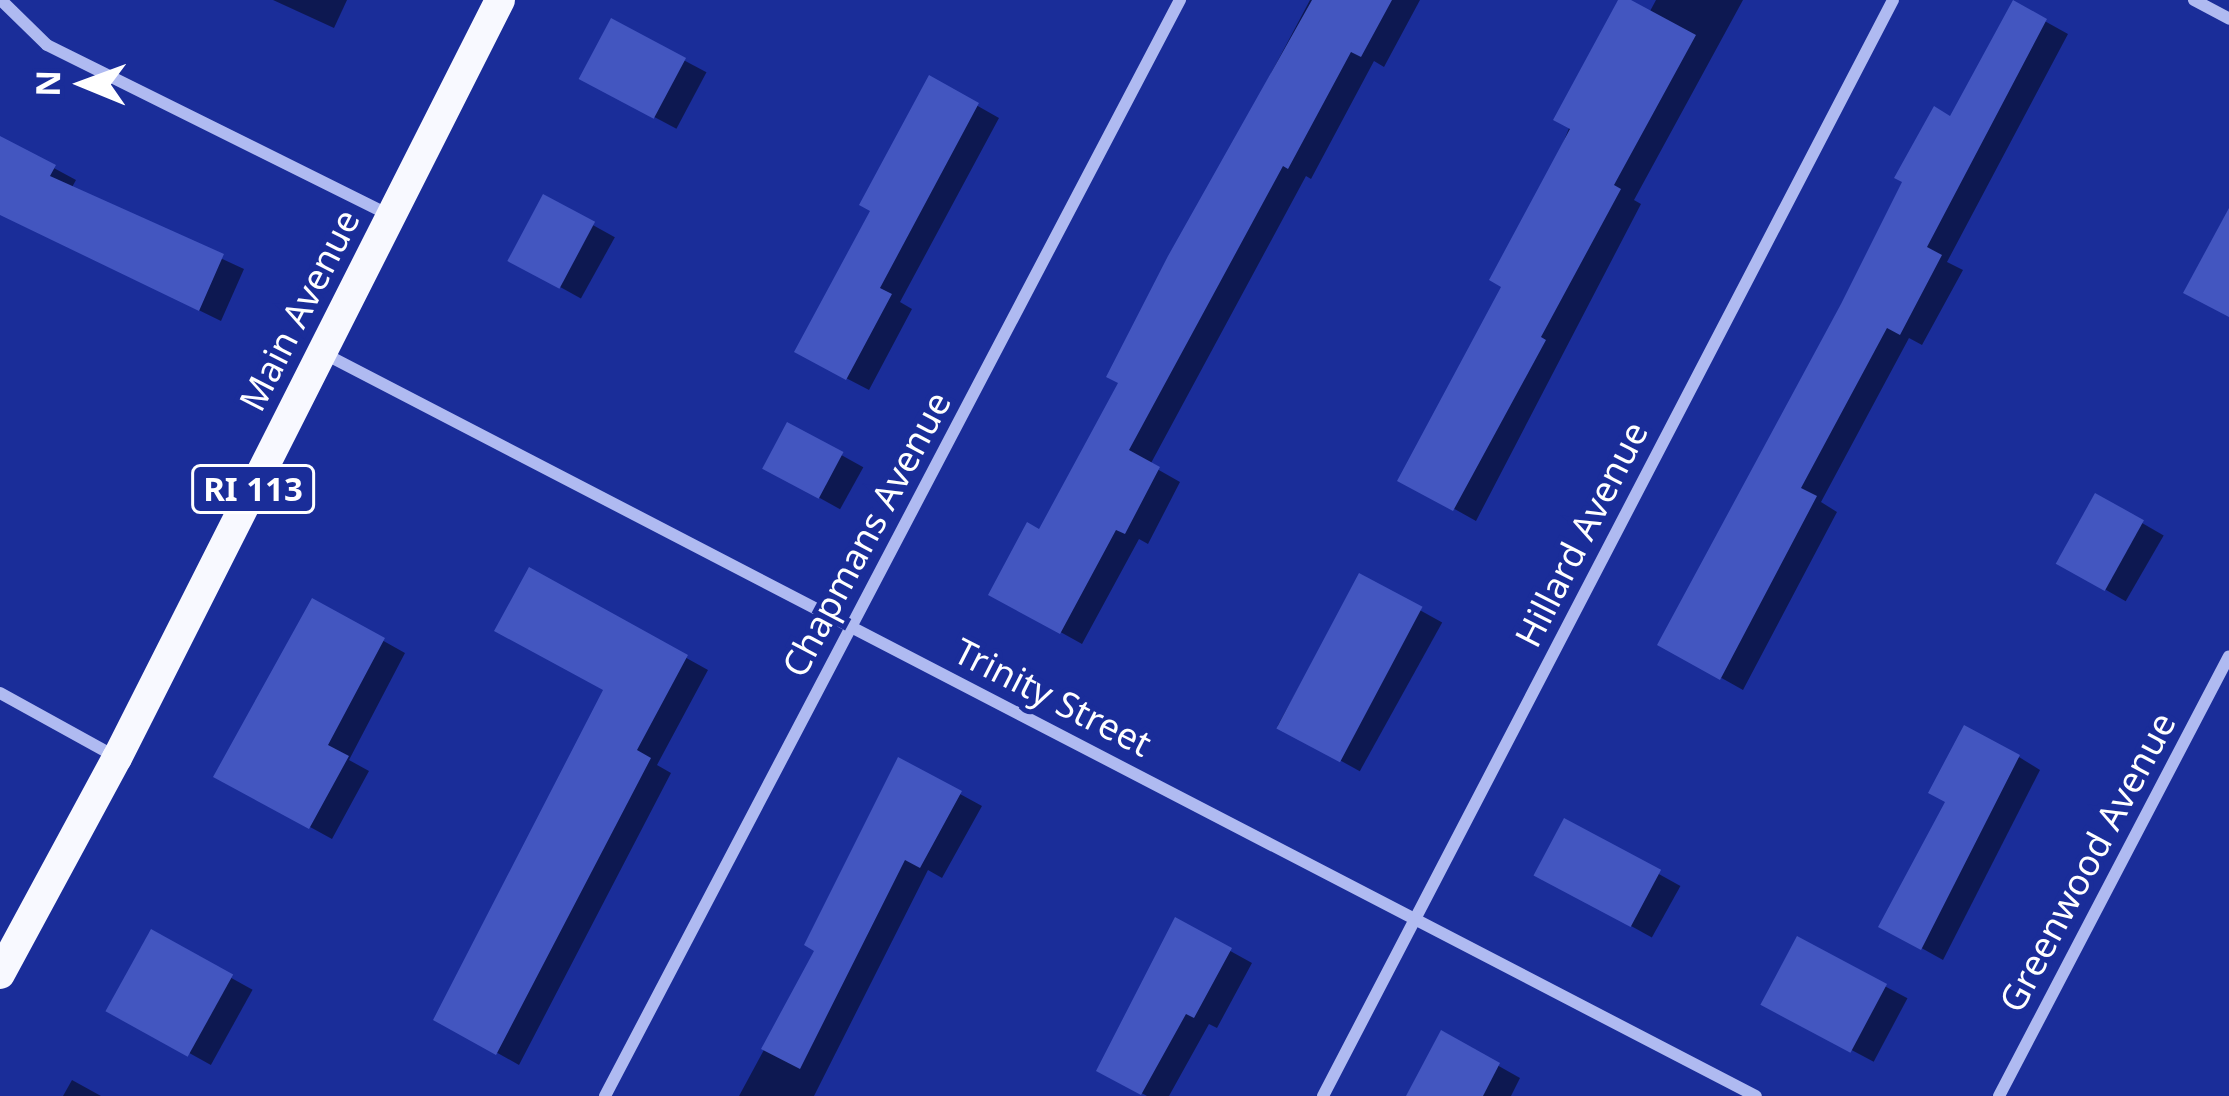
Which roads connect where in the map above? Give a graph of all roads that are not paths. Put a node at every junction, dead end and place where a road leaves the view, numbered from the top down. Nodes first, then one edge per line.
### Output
1 (1, 0) edge
2 (500, 0) edge
3 (1180, 0) edge
4 (1893, 0) edge
5 (2194, 0) edge
6 (2229, 19) edge
7 (391, 215) junction
8 (322, 352) junction
9 (851, 626) junction
10 (2229, 656) edge
11 (0, 693) edge
12 (117, 758) junction
13 (1415, 919) junction
14 (0, 974) edge
15 (605, 1096) edge
16 (1323, 1096) edge
17 (1756, 1096) edge
18 (1999, 1096) edge

1 - 7 street
2 - 7 main road, Main Avenue / RI 113
3 - 9 street, Chapmans Avenue
4 - 13 street, Hillard Avenue
5 - 6 street
7 - 8 main road, Main Avenue / RI 113
8 - 9 street, Trinity Street
8 - 12 main road, Main Avenue / RI 113
9 - 13 street, Trinity Street
9 - 15 street, Chapmans Avenue
10 - 18 street, Greenwood Avenue
11 - 12 street
12 - 14 main road, Main Avenue / RI 113
13 - 16 street, Hillard Avenue
13 - 17 street, Trinity Street

